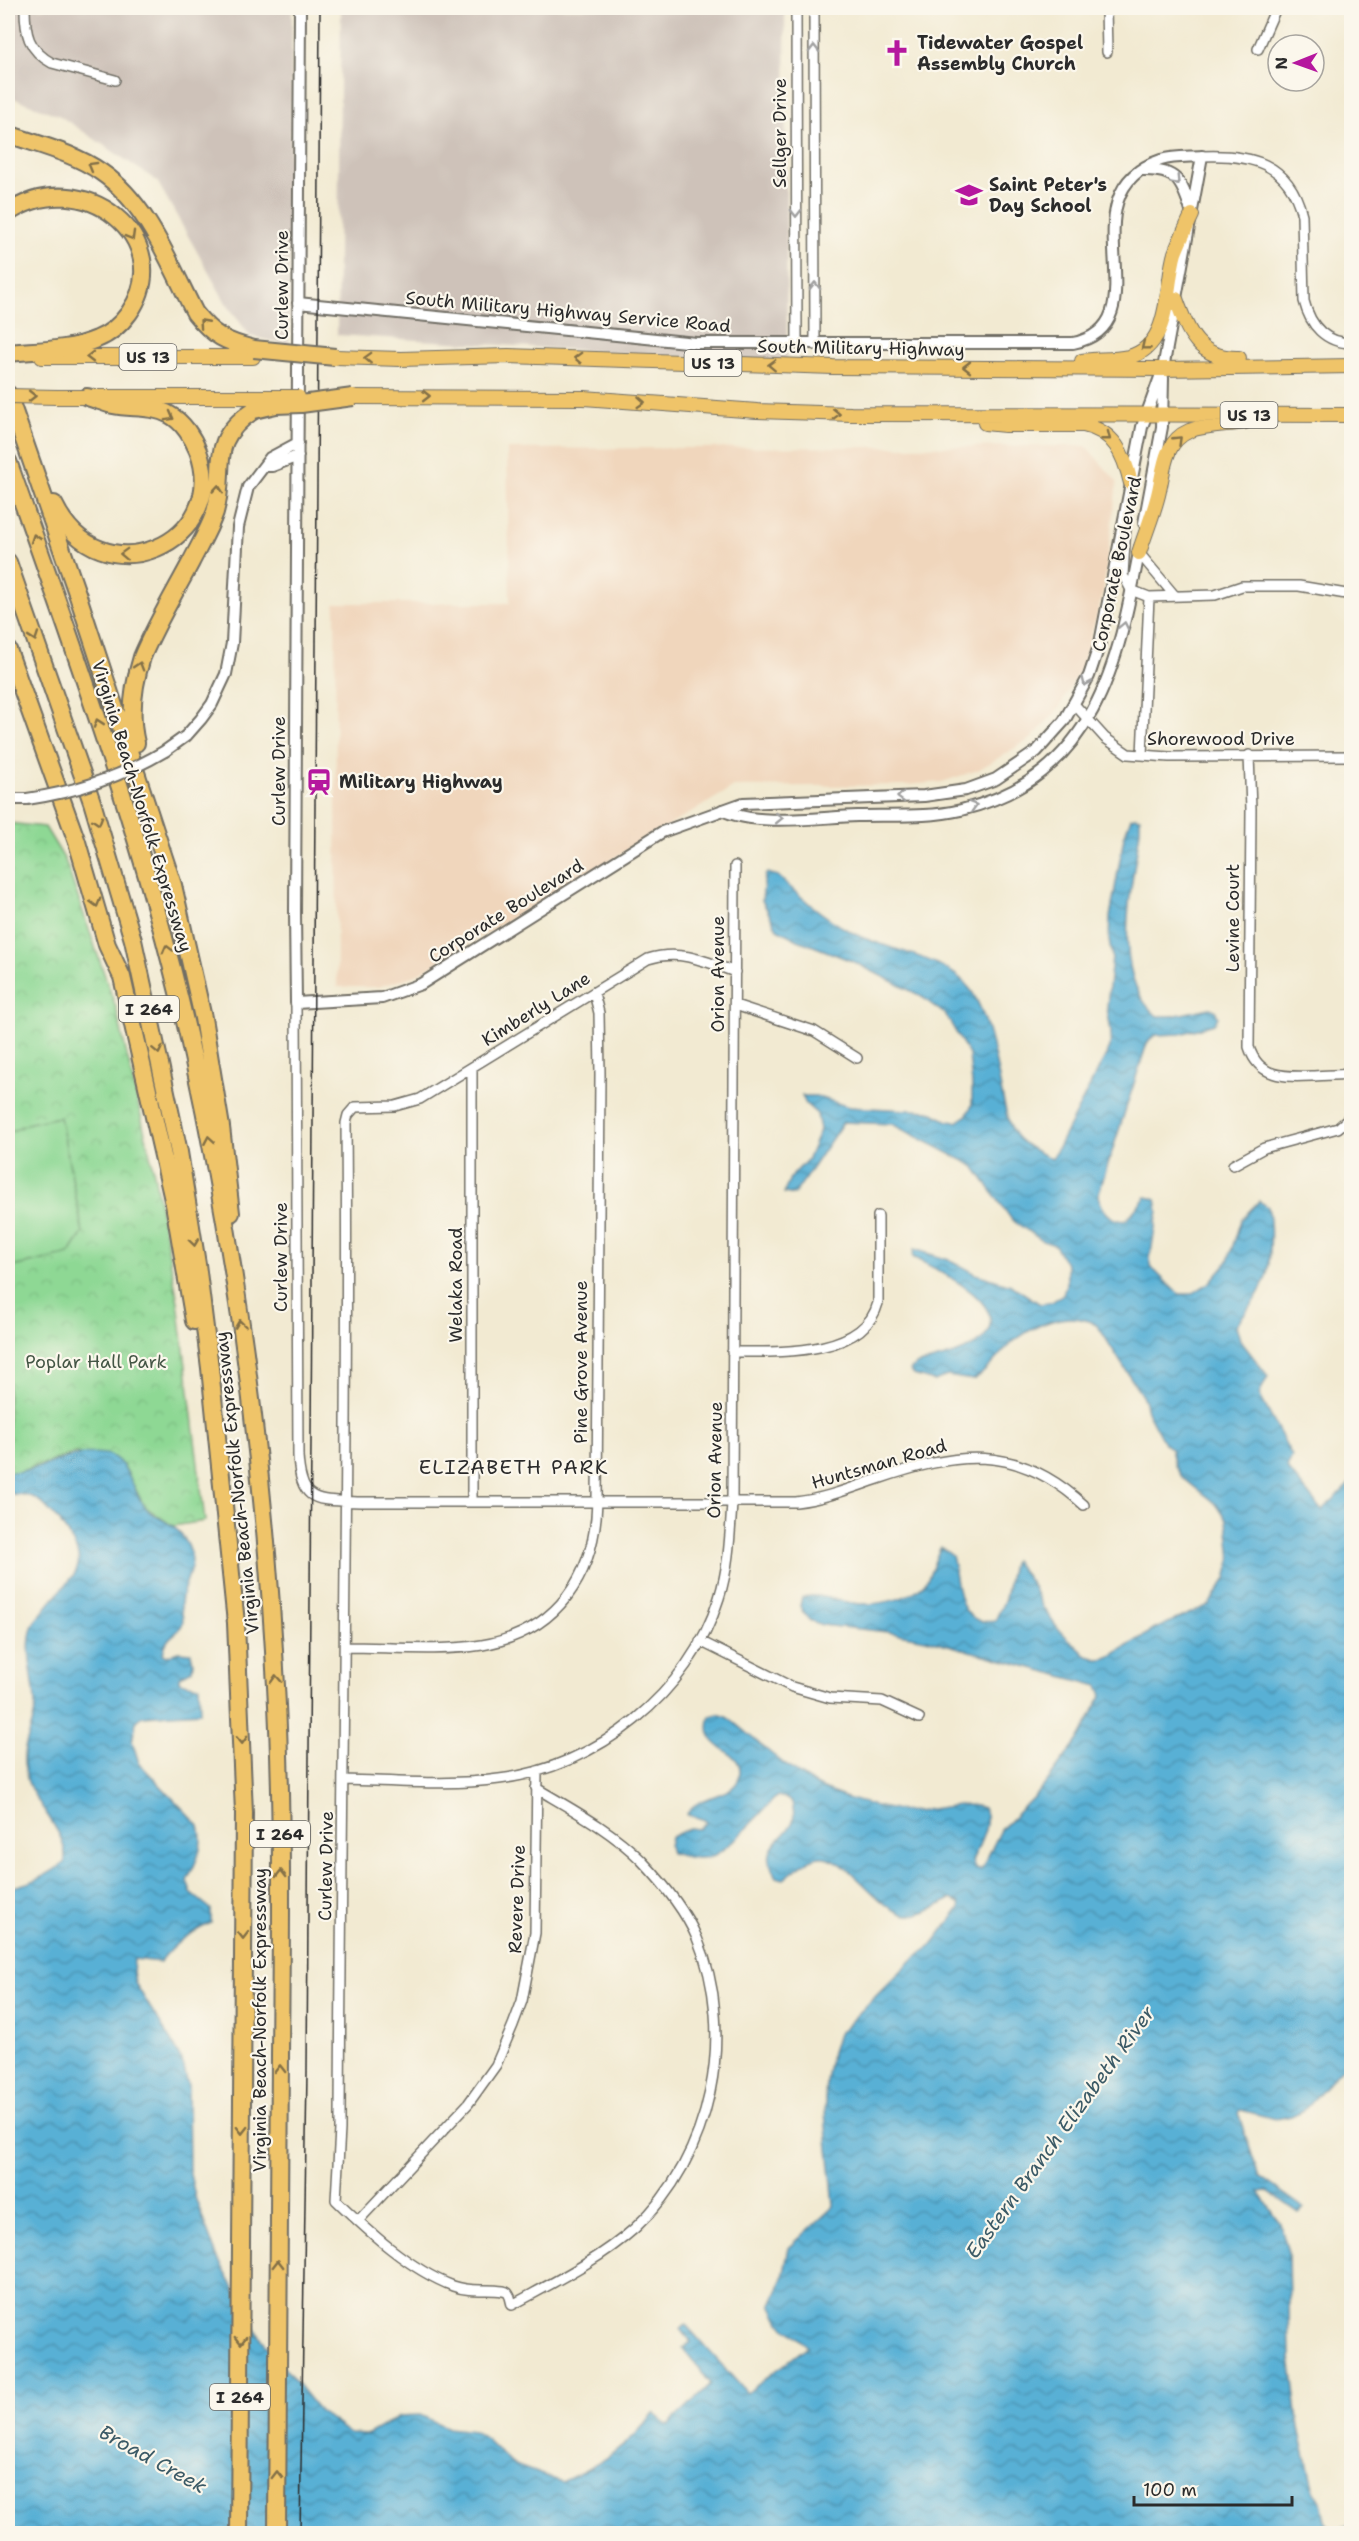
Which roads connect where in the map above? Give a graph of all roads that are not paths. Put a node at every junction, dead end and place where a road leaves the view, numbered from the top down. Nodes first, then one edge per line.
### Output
1 (25, 8) edge
2 (300, 8) edge
3 (796, 8) edge
4 (814, 8) edge
5 (1106, 8) edge
6 (1276, 8) edge
7 (1258, 49) dead end
8 (1107, 52) dead end
9 (796, 73) junction
10 (814, 74) junction
11 (115, 80) dead end
12 (796, 133) junction
13 (814, 133) junction
14 (8, 134) edge
15 (1202, 156) junction
16 (1142, 170) junction
17 (8, 213) edge
18 (1192, 215) junction
19 (796, 259) junction
20 (814, 259) junction
21 (1176, 299) junction
22 (298, 303) junction
23 (1352, 343) edge
24 (797, 344) junction
25 (815, 345) junction
26 (41, 353) junction
27 (254, 353) junction
28 (8, 355) edge
29 (335, 357) joint
30 (1350, 366) edge
31 (1026, 368) junction
32 (1163, 369) junction
33 (8, 395) edge
34 (360, 396) joint
35 (87, 397) junction
36 (254, 403) junction
37 (927, 415) junction
38 (1146, 415) junction
39 (1162, 415) junction
40 (1352, 415) edge
41 (1294, 416) junction
42 (298, 443) junction
43 (26, 444) junction
44 (298, 456) junction
45 (8, 461) edge
46 (264, 466) junction
47 (1131, 483) junction
48 (1126, 516) junction
49 (1139, 553) junction
50 (8, 562) edge
51 (1131, 590) junction
52 (1352, 595) edge
53 (1175, 596) junction
54 (1149, 597) junction
55 (8, 650) edge
56 (8, 684) edge
57 (1075, 705) junction
58 (1088, 719) junction
59 (1142, 755) junction
60 (1249, 755) junction
61 (1352, 756) edge
62 (54, 775) junction
63 (8, 800) edge
64 (722, 810) junction
65 (155, 826) junction
66 (735, 866) dead end
67 (735, 972) junction
68 (594, 993) junction
69 (296, 1003) junction
70 (735, 1005) junction
71 (857, 1058) dead end
72 (472, 1068) junction
73 (1352, 1074) edge
74 (355, 1107) joint
75 (1352, 1108) edge
76 (1233, 1165) dead end
77 (878, 1216) dead end
78 (236, 1301) junction
79 (732, 1352) junction
80 (221, 1473) junction
81 (346, 1501) junction
82 (472, 1502) junction
83 (597, 1502) junction
84 (732, 1503) junction
85 (1084, 1505) dead end
86 (700, 1641) junction
87 (346, 1647) junction
88 (918, 1718) dead end
89 (537, 1771) junction
90 (344, 1779) junction
91 (536, 1788) junction
92 (358, 2221) junction
93 (239, 2534) edge
94 (277, 2534) edge

1 - 11 street
2 - 22 street, Curlew Drive
3 - 9 street, Sellger Drive
10 -> 4 street, Sellger Drive
5 - 8 street
6 - 7 street
9 - 10 street
9 - 12 street, Sellger Drive
10 - 13 street, Sellger Drive
12 - 13 street
12 -> 19 street, Sellger Drive
13 - 20 street, Sellger Drive
27 -> 14 highway
15 - 16 street, South Military Highway Service Road
15 - 18 street, Corporate Boulevard
15 - 23 street, South Military Highway Service Road
16 -> 18 street
16 - 25 street, South Military Highway Service Road
17 -> 26 highway
18 - 21 street, Corporate Boulevard
18 -> 31 main road
19 - 20 street
19 - 24 street, Sellger Drive
25 -> 20 street, Sellger Drive
21 - 30 main road
21 - 32 street, Corporate Boulevard
22 - 24 street, South Military Highway Service Road
22 - 42 street, Curlew Drive
24 - 25 street, South Military Highway Service Road
27 -> 26 main road, US 13
26 - 28 highway
27 - 29 highway, bridge
31 -> 29 main road, South Military Highway / US 13
30 - 32 main road, South Military Highway / US 13
31 - 32 main road, South Military Highway / US 13
32 - 38 street, Corporate Boulevard
32 - 39 street, Corporate Boulevard
33 -> 35 main road, US 13, bridge
33 - 43 highway
34 - 36 highway, bridge
34 -> 37 main road, US 13
35 - 36 main road, US 13
35 -> 43 highway
65 -> 36 highway
37 - 38 main road, US 13
37 -> 47 main road
38 - 39 main road, US 13
38 - 47 street, Corporate Boulevard
39 - 41 main road, US 13
39 - 49 street, Corporate Boulevard
40 - 41 main road, US 13
49 -> 41 main road
42 - 44 street, Curlew Drive
42 - 46 street
43 - 65 highway
44 - 46 street
44 - 69 street, Curlew Drive
78 -> 45 highway, Virginia Beach-Norfolk Expressway / I 264
46 - 63 street, bridge
47 - 48 street, Corporate Boulevard
48 - 51 street
48 -> 57 street, Corporate Boulevard
49 - 51 street, Corporate Boulevard
49 - 53 street
50 -> 80 highway, Virginia Beach-Norfolk Expressway / I 264
51 - 54 street
58 -> 51 street, Corporate Boulevard
52 - 53 street
53 - 54 street
54 - 59 street
55 - 62 highway
56 - 62 highway
57 - 58 street, Shorewood Drive
57 -> 64 street, Corporate Boulevard
58 - 59 street, Shorewood Drive
64 -> 58 street, Corporate Boulevard
59 - 60 street, Shorewood Drive
60 - 61 street, Shorewood Drive
60 - 73 street, Levine Court
62 -> 80 highway
64 - 69 street, Corporate Boulevard
65 - 78 highway
66 - 67 street, Orion Avenue
67 - 68 street, Kimberly Lane
67 - 70 street, Orion Avenue
68 - 72 street, Kimberly Lane
68 - 83 street, Pine Grove Avenue
69 - 81 street, Curlew Drive
70 - 71 street
70 - 79 street, Orion Avenue
72 - 74 street, Kimberly Lane
72 - 82 street, Welaka Road
74 - 81 street, Curlew Drive
75 - 76 street
77 - 79 street
94 -> 78 highway, Virginia Beach-Norfolk Expressway / I 264
79 - 84 street, Orion Avenue
80 -> 93 highway, Virginia Beach-Norfolk Expressway / I 264
81 - 82 street, Huntsman Road
81 - 87 street, Curlew Drive
82 - 83 street, Huntsman Road
83 - 84 street, Huntsman Road
83 - 87 street, Pine Grove Avenue
84 - 85 street, Huntsman Road
84 - 86 street, Orion Avenue
86 - 88 street
86 - 89 street, Orion Avenue
87 - 90 street, Curlew Drive
89 - 90 street, Orion Avenue
89 - 91 street, Revere Drive
90 - 92 street, Curlew Drive
91 - 92 street, Revere Drive
91 - 92 street, Curlew Drive

